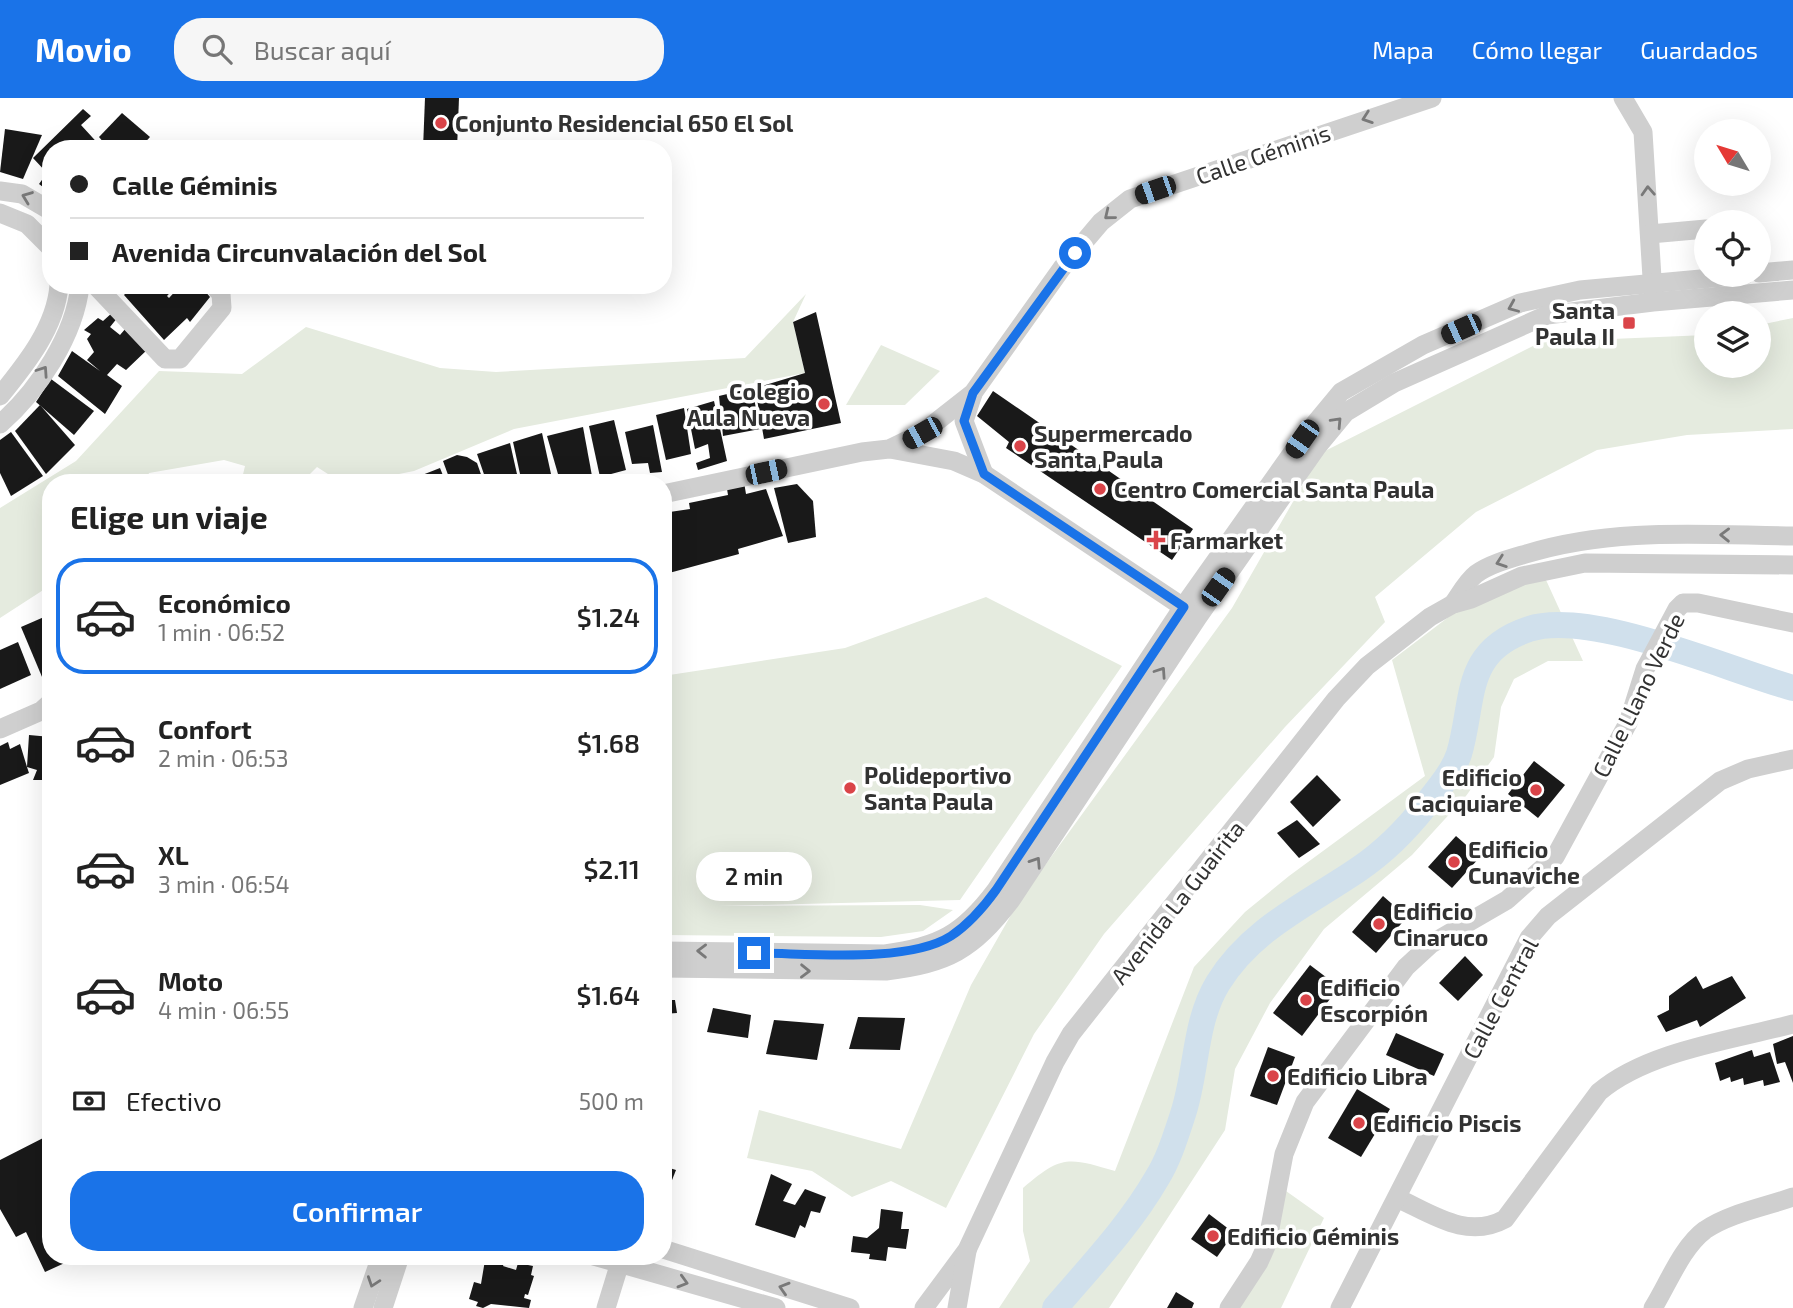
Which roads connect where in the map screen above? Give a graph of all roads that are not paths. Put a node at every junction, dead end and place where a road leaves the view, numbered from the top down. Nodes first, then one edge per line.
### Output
1 (1432, 98) edge
2 (1623, 98) edge
3 (0, 191) edge
4 (42, 206) edge
5 (0, 213) edge
6 (1694, 230) edge
7 (1650, 234) junction
8 (42, 239) edge
9 (1793, 270) edge
10 (1771, 272) edge
11 (1694, 285) edge
12 (1793, 290) edge
13 (1653, 293) junction
14 (57, 294) edge
15 (78, 294) edge
16 (104, 294) edge
17 (220, 294) edge
18 (973, 393) junction
19 (0, 396) edge
20 (0, 424) edge
21 (889, 449) junction
22 (984, 474) junction
23 (672, 492) edge
24 (1793, 536) edge
25 (1793, 565) edge
26 (1453, 604) junction
27 (1191, 612) junction
28 (1793, 623) edge
29 (42, 712) edge
30 (0, 729) edge
31 (1793, 760) edge
32 (1003, 895) junction
33 (672, 951) edge
34 (672, 968) edge
35 (1793, 1024) edge
36 (1793, 1197) edge
37 (1396, 1198) junction
38 (967, 1250) junction
39 (672, 1253) edge
40 (378, 1265) edge
41 (397, 1265) edge
42 (619, 1265) edge
43 (637, 1265) edge
44 (363, 1308) edge
45 (383, 1308) edge
46 (606, 1308) edge
47 (776, 1308) edge
48 (849, 1308) edge
49 (924, 1308) edge
50 (957, 1308) edge
51 (1229, 1308) edge
52 (1340, 1308) edge
53 (1653, 1308) edge

1 -> 18 street, Calle Géminis
7 -> 2 street
4 -> 3 street
5 - 8 street
6 - 7 street
7 - 13 street
9 - 10 street
11 - 13 street
12 - 13 street
13 - 27 street
14 - 19 street
20 -> 15 street
16 - 17 street
18 - 21 street, Calle Géminis
18 - 22 street
21 - 22 street
21 - 23 street, Calle Géminis
22 - 27 street
24 -> 26 street, Avenida La Guairita
25 - 26 street, Avenida La Guairita
26 - 38 street, Avenida La Guairita
27 - 32 street
28 - 51 street, Calle Llano Verde
29 - 30 street
31 - 37 street, Calle Central
32 -> 33 street
34 -> 32 street
35 - 37 street
36 - 53 street
37 - 52 street, Calle Central
38 - 49 street, Avenida La Guairita
38 - 50 street, Avenida La Guairita
48 -> 39 street
40 -> 44 street
41 - 45 street
42 - 46 street
43 -> 47 street

